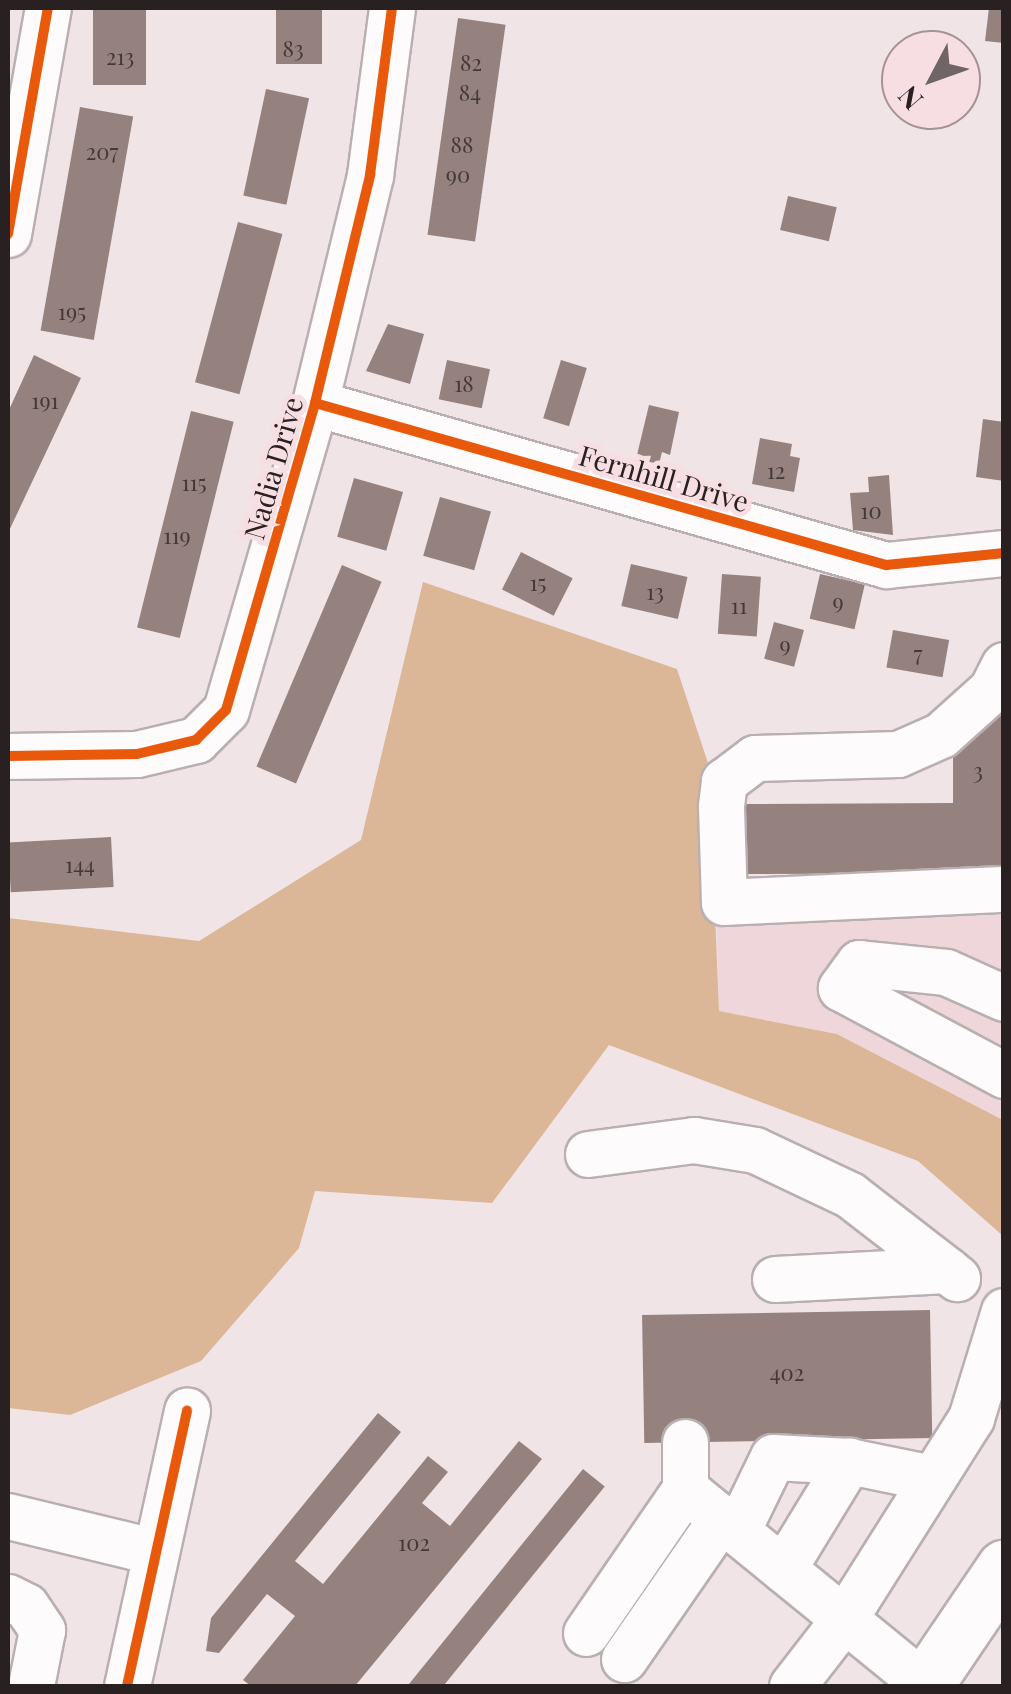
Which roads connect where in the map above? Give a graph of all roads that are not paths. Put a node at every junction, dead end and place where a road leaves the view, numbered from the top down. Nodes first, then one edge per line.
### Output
1 (392, 8) edge
2 (34, 19) edge
3 (8, 234) edge
4 (315, 403) junction
5 (1004, 553) edge
6 (1004, 665) edge
7 (8, 756) edge
8 (1004, 889) edge
9 (1004, 998) edge
10 (1004, 1076) edge
11 (588, 1154) dead end
12 (947, 1270) junction
13 (775, 1279) dead end
14 (1001, 1310) edge
15 (187, 1410) dead end
16 (685, 1442) dead end
17 (849, 1461) junction
18 (928, 1478) junction
19 (685, 1489) junction
20 (8, 1516) edge
21 (729, 1525) junction
22 (153, 1551) junction
23 (1004, 1568) edge
24 (783, 1569) junction
25 (8, 1596) edge
26 (844, 1619) junction
27 (586, 1633) dead end
28 (624, 1659) dead end
29 (31, 1686) edge
30 (127, 1686) edge
31 (792, 1686) edge
32 (924, 1686) edge

1 - 4 street, Nadia Drive
2 - 3 street
4 - 5 street, Fernhill Drive
4 - 7 street, Nadia Drive
6 - 8 street
9 - 10 street
11 - 12 street
12 - 13 street
12 - 14 street
14 - 18 street
15 - 22 street
16 - 19 street
17 - 18 street
17 - 21 street
17 - 24 street
18 - 26 street
19 - 21 street
19 - 27 street
20 - 22 street
21 - 24 street
21 - 28 street
22 - 30 street
23 - 32 main road
24 - 26 street
25 - 29 street
26 - 31 street
26 - 32 street

